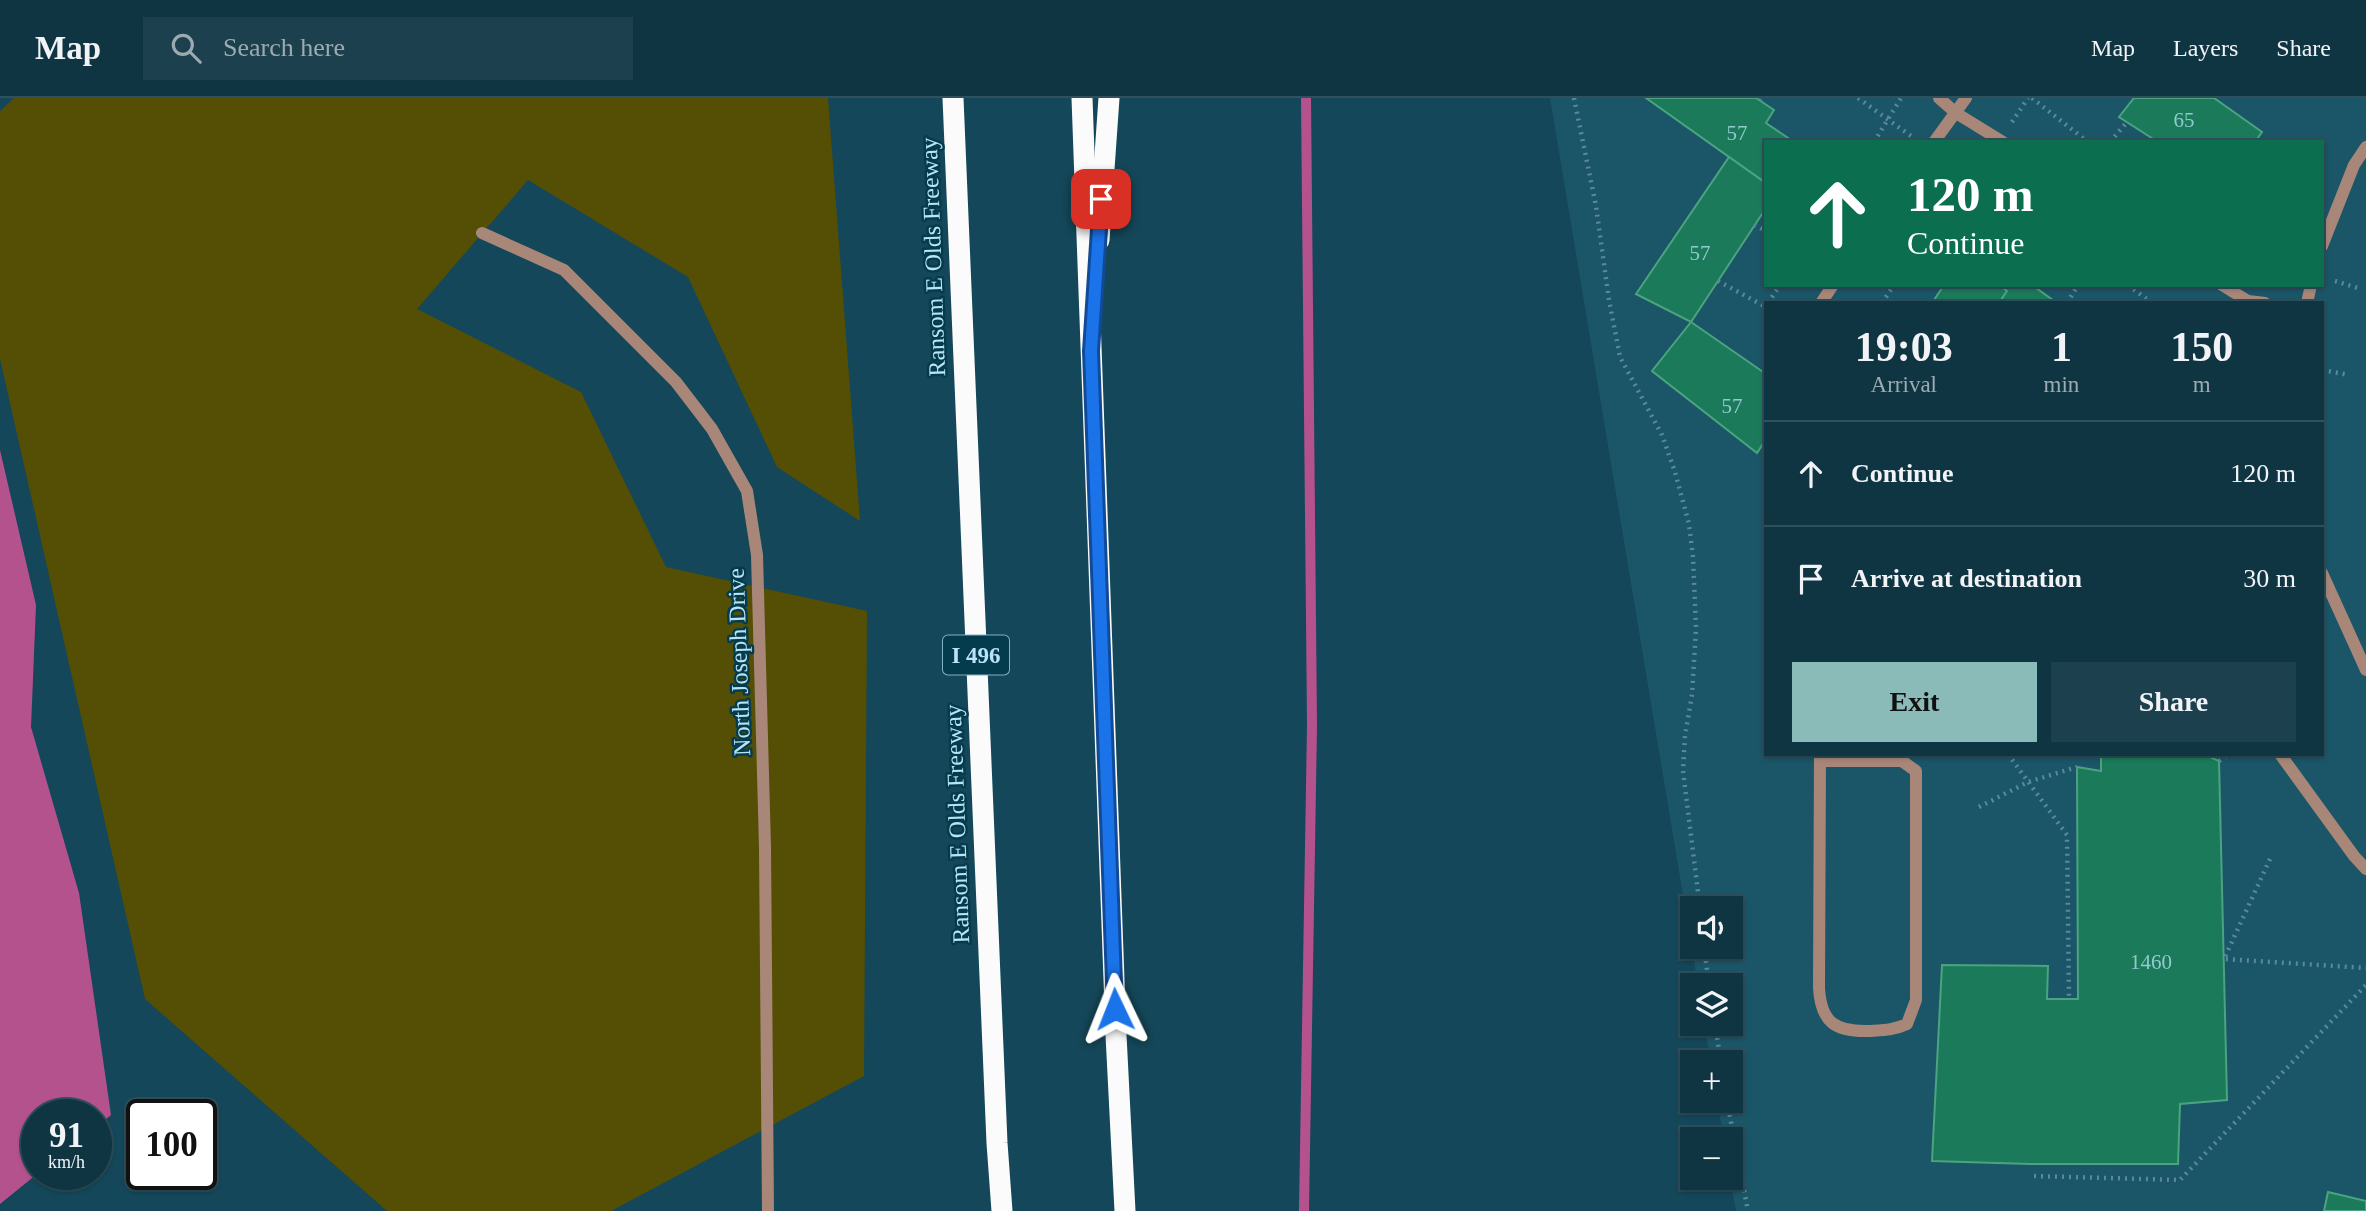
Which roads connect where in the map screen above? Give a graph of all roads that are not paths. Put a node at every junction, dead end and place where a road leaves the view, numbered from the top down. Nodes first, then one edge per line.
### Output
1 (953, 98) edge
2 (1082, 98) edge
3 (1109, 98) edge
4 (1939, 98) edge
5 (1966, 98) edge
6 (1956, 113) junction
7 (1936, 140) edge
8 (2000, 140) edge
9 (2366, 147) edge
10 (482, 233) dead end
11 (2324, 241) edge
12 (2225, 287) edge
13 (2248, 301) edge
14 (1091, 351) junction
15 (2324, 577) edge
16 (2366, 670) edge
17 (2281, 756) edge
18 (1820, 758) edge
19 (2366, 869) edge
20 (768, 1211) edge
21 (1002, 1211) edge
22 (1125, 1211) edge

1 - 21 highway, Ransom E Olds Freeway / I 496
2 - 14 highway
3 - 14 highway
4 - 6 street
5 - 6 street
6 - 7 street
6 - 8 street
9 - 11 street
10 - 20 street, North Joseph Drive
12 - 13 street
14 - 22 highway
15 - 16 street
17 - 19 street
18 - 18 street

